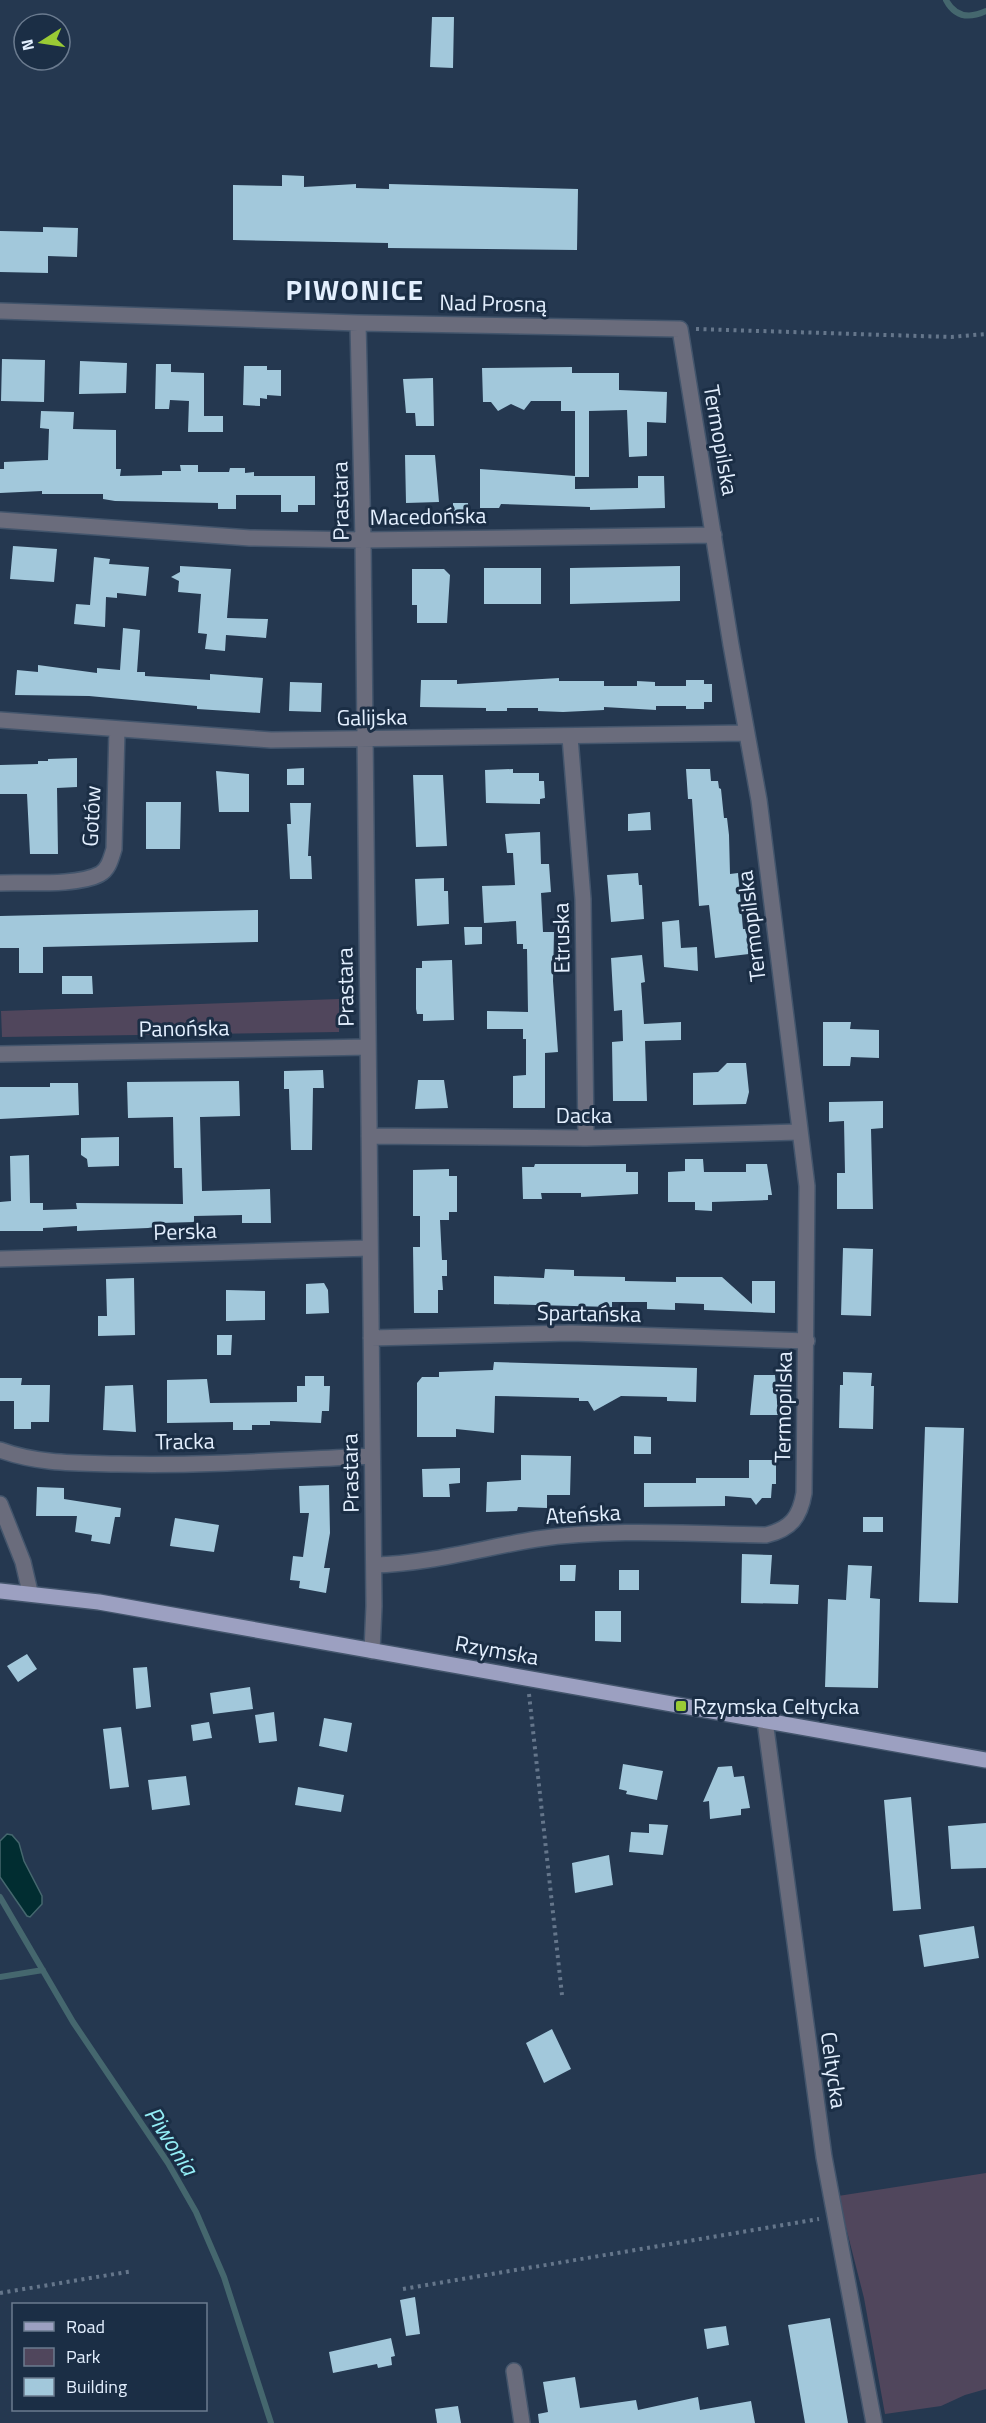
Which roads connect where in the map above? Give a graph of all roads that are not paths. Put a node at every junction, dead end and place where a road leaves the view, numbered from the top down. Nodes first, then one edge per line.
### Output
1 (0, 311) edge
2 (358, 322) junction
3 (680, 329) joint
4 (0, 520) edge
5 (714, 535) junction
6 (363, 540) junction
7 (0, 720) edge
8 (117, 729) junction
9 (746, 733) junction
10 (570, 737) junction
11 (365, 739) junction
12 (0, 883) edge
13 (368, 1047) junction
14 (0, 1054) edge
15 (799, 1132) junction
16 (369, 1136) junction
17 (586, 1138) junction
18 (370, 1248) junction
19 (0, 1259) edge
20 (371, 1338) junction
21 (807, 1341) junction
22 (0, 1450) edge
23 (372, 1456) junction
24 (0, 1504) edge
25 (794, 1522) joint
26 (374, 1565) junction
27 (0, 1591) edge
28 (30, 1592) junction
29 (372, 1651) junction
30 (765, 1721) junction
31 (986, 1760) edge
32 (514, 2371) dead end
33 (522, 2423) edge
34 (874, 2423) edge

1 - 2 street, Nad Prosną
2 - 3 street, Nad Prosną
2 - 6 street, Prastara
3 - 5 street, Termopilska
4 - 6 street, Macedońska
5 - 6 street, Macedońska
5 - 9 street, Termopilska
6 - 11 street, Prastara
7 - 8 street, Galijska
8 - 11 street, Galijska
8 - 12 street, Gotów
9 - 10 street, Galijska
9 - 15 street, Termopilska
10 - 11 street, Galijska
10 - 17 street, Etruska
11 - 13 street, Prastara
13 - 14 street, Panońska
13 - 16 street, Prastara
15 - 17 street, Dacka
15 - 21 street, Termopilska
16 - 17 street, Dacka
16 - 18 street, Prastara
18 - 19 street, Perska
18 - 20 street, Prastara
20 - 21 street, Spartańska
20 - 23 street, Prastara
21 - 25 street, Termopilska
22 - 23 street, Tracka
23 - 26 street, Prastara
24 - 28 street
25 - 26 street, Ateńska
26 - 29 street, Prastara
27 - 28 main road, Rzymska
28 - 29 main road, Rzymska
29 - 30 main road, Rzymska
30 - 31 main road, Rzymska
30 - 34 street, Celtycka
32 - 33 street

